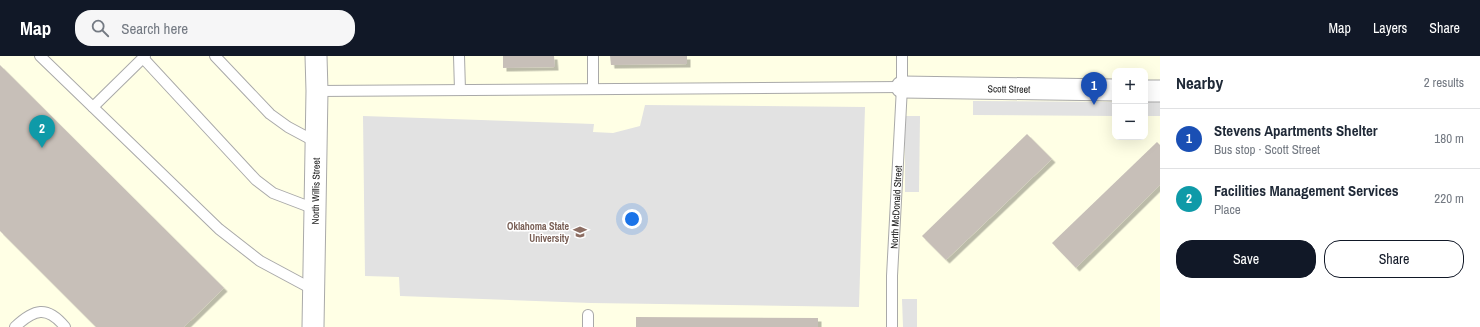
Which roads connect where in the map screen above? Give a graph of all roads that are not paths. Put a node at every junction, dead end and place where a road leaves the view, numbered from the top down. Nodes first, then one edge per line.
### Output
1 (40, 56) edge
2 (215, 56) edge
3 (316, 56) edge
4 (459, 56) edge
5 (593, 56) edge
6 (902, 56) edge
7 (144, 57) edge
8 (902, 87) junction
9 (593, 89) junction
10 (460, 90) junction
11 (1112, 90) edge
12 (317, 91) junction
13 (1148, 91) edge
14 (1160, 91) edge
15 (93, 107) junction
16 (316, 142) junction
17 (315, 209) junction
18 (314, 291) junction
19 (588, 315) dead end
20 (15, 327) edge
21 (66, 327) edge
22 (313, 327) edge
23 (588, 327) edge
24 (892, 327) edge

1 - 15 lane
2 - 16 lane
3 - 12 street, North Willis Street
4 - 10 lane
5 - 9 lane
6 - 8 lane, North McDonald Street
7 - 15 lane
7 - 17 lane
8 - 9 lane
8 - 11 street, Scott Street
8 - 24 lane, North McDonald Street
9 - 10 lane
10 - 12 lane
12 - 16 street, North Willis Street
13 - 14 street
15 - 18 lane
16 - 17 street, North Willis Street
17 - 18 street, North Willis Street
18 - 22 street, North Willis Street
19 - 23 lane
20 - 21 lane

